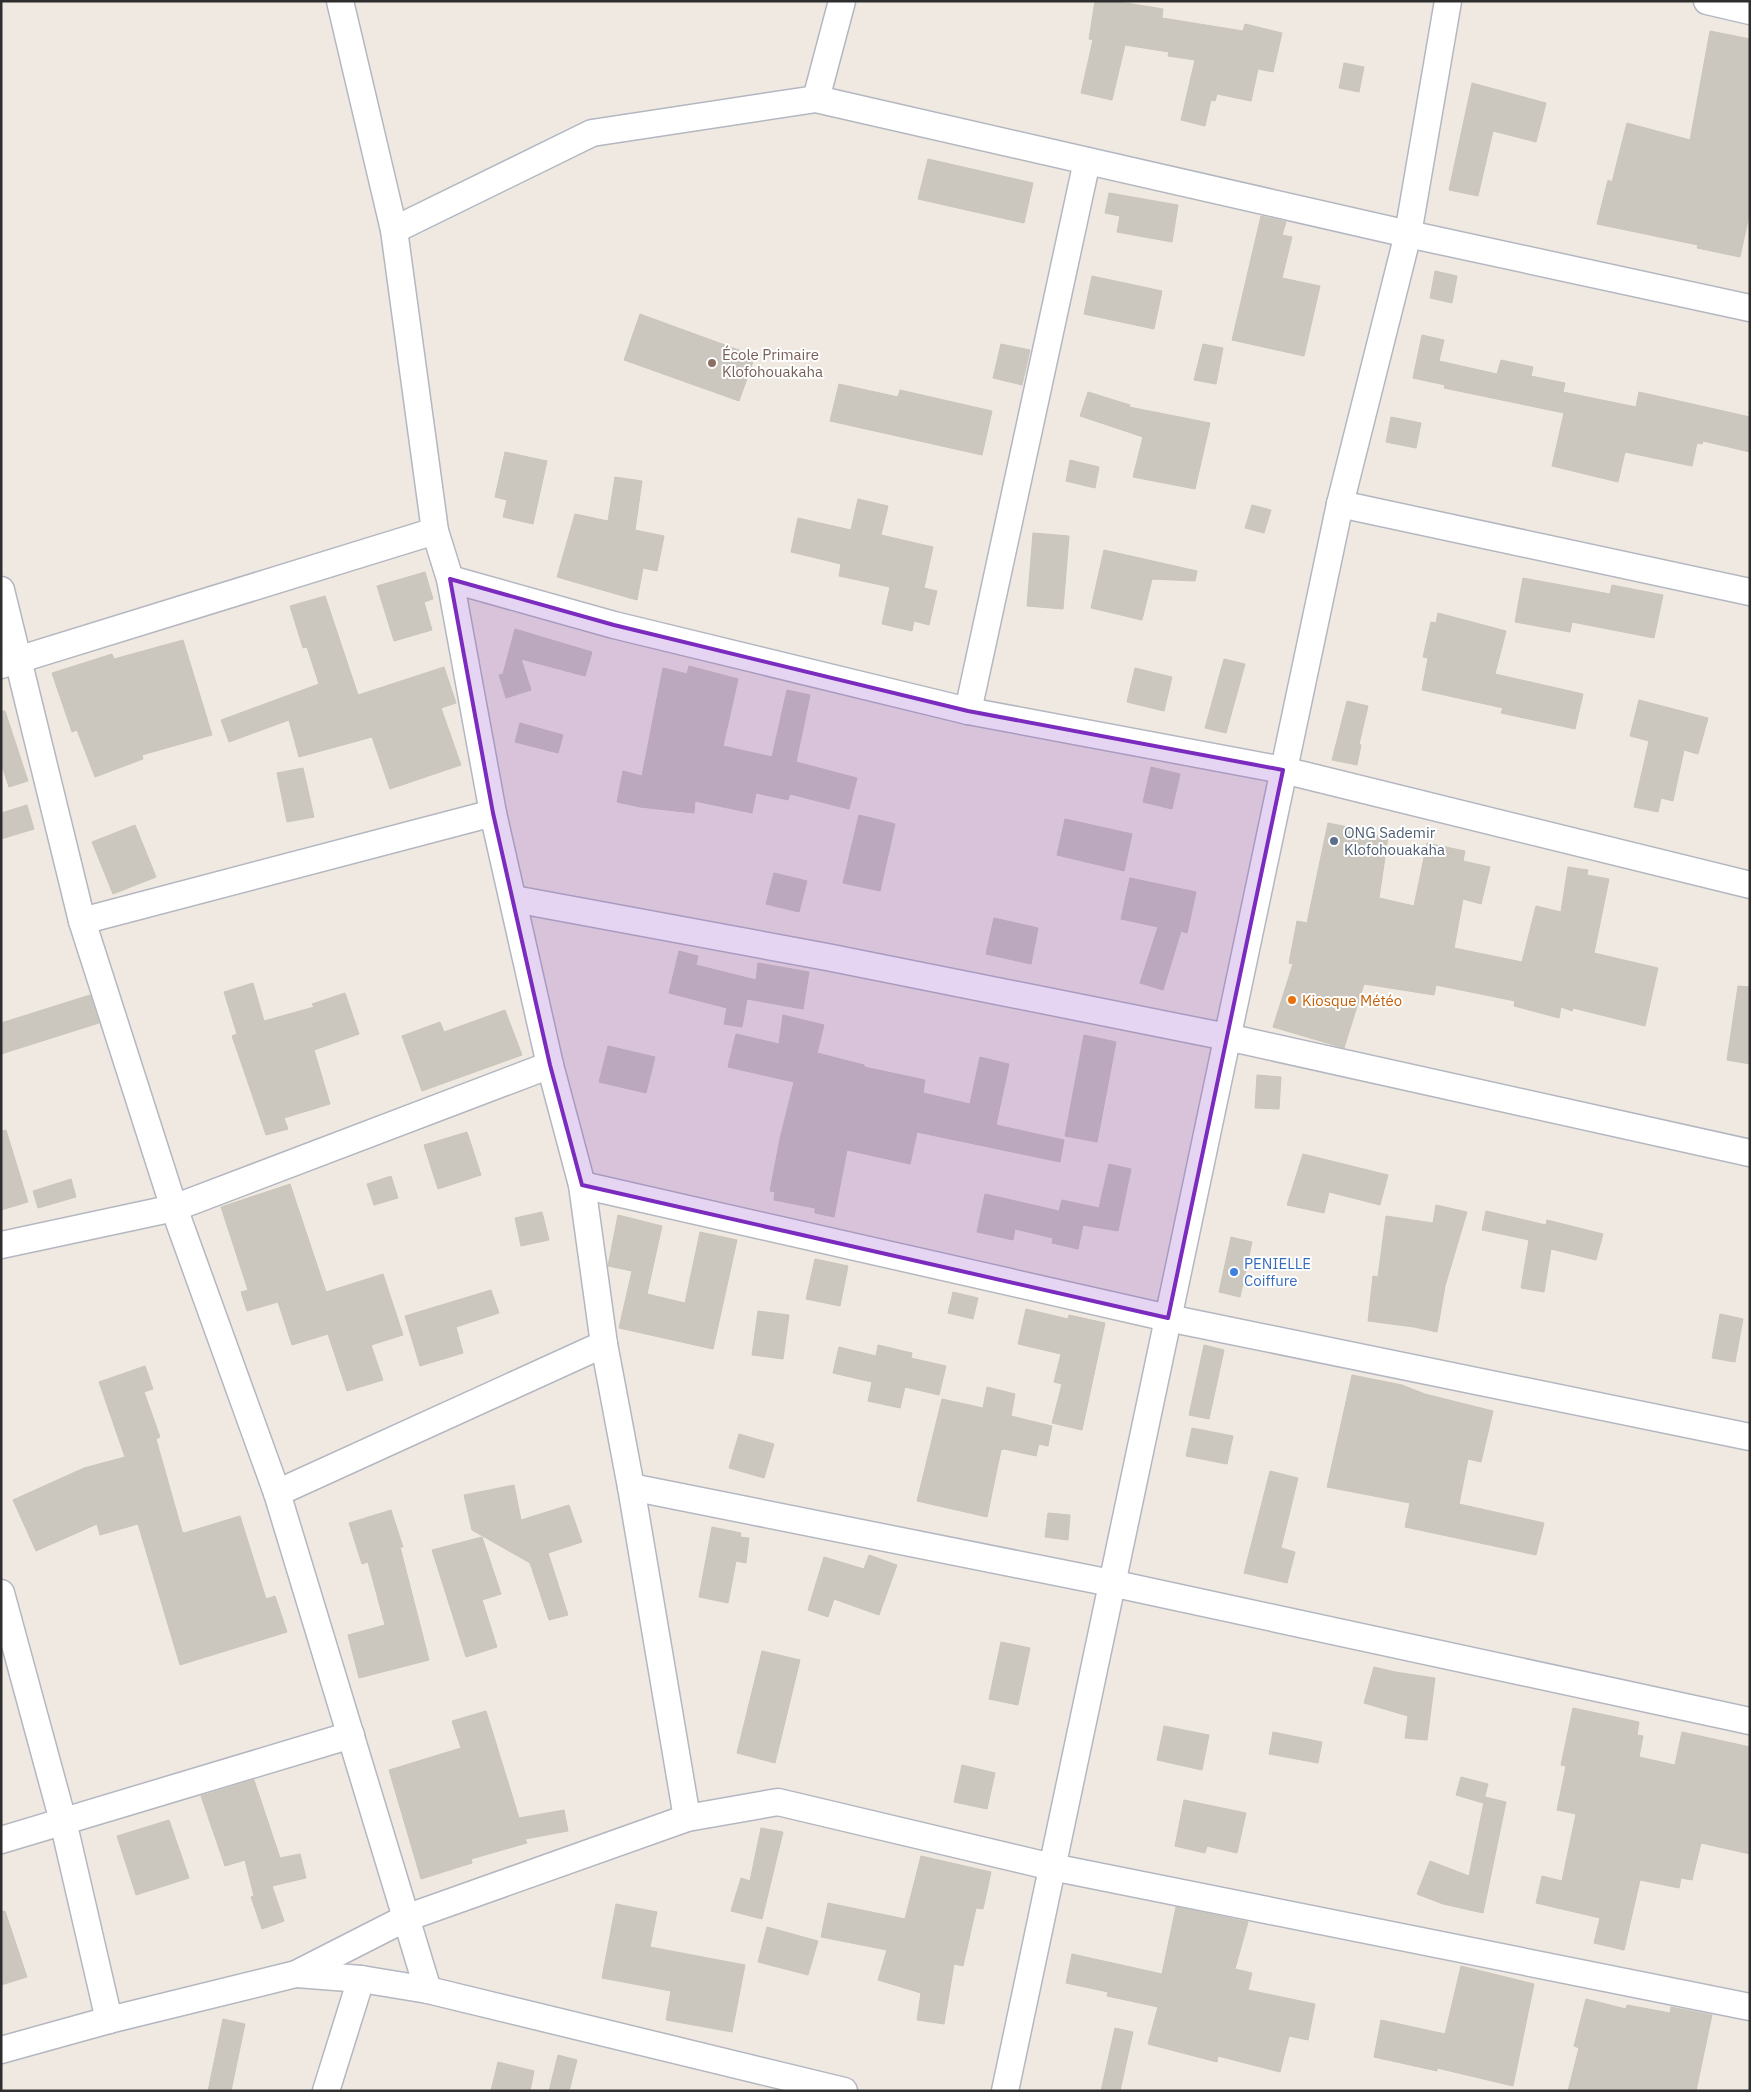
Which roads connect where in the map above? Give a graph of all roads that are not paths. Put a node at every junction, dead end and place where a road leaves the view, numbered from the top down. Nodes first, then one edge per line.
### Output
1 (340, 1) edge
2 (842, 1) edge
3 (1448, 1) edge
4 (1707, 1) edge
5 (1750, 11) edge
6 (816, 99) junction
7 (1088, 161) junction
8 (394, 230) junction
9 (1408, 234) junction
10 (1750, 308) edge
11 (1340, 504) junction
12 (435, 530) junction
13 (450, 579) junction
14 (1, 590) edge
15 (1750, 592) edge
16 (10, 663) edge
17 (968, 711) junction
18 (1283, 770) junction
19 (493, 813) junction
20 (1750, 885) edge
21 (514, 899) junction
22 (82, 921) junction
23 (1228, 1036) junction
24 (550, 1064) junction
25 (1750, 1153) edge
26 (582, 1186) junction
27 (174, 1208) junction
28 (1, 1245) edge
29 (1168, 1318) junction
30 (604, 1344) junction
31 (1750, 1437) edge
32 (631, 1487) junction
33 (277, 1493) junction
34 (1111, 1583) junction
35 (1, 1593) edge
36 (1750, 1722) edge
37 (350, 1735) junction
38 (686, 1818) junction
39 (63, 1821) junction
40 (1, 1840) edge
41 (1052, 1867) junction
42 (406, 1918) junction
43 (296, 1974) junction
44 (361, 1979) junction
45 (428, 1990) junction
46 (1750, 2007) edge
47 (109, 2020) junction
48 (1, 2050) edge
49 (326, 2091) edge
50 (844, 2091) edge
51 (1005, 2091) edge

1 - 8 street
2 - 6 street
3 - 9 street
4 - 5 street
6 - 7 street
6 - 8 street
7 - 9 street
7 - 17 street
8 - 12 street
9 - 10 street
9 - 11 street
11 - 15 street
11 - 18 street
12 - 13 street
12 - 16 street
13 - 17 street
13 - 19 street
14 - 16 street
16 - 22 street
17 - 18 street
18 - 20 street
18 - 23 street
19 - 21 street
19 - 22 street
21 - 23 street
21 - 24 street
22 - 27 street
23 - 25 street
23 - 29 street
24 - 26 street
24 - 27 street
26 - 29 street
26 - 30 street
27 - 28 street
27 - 33 street
29 - 31 street
29 - 34 street
30 - 32 street
30 - 33 street
32 - 34 street
32 - 38 street
33 - 37 street
34 - 36 street
34 - 41 street
35 - 39 street
37 - 39 street
37 - 42 street
38 - 41 street
38 - 42 street
39 - 40 street
39 - 47 street
41 - 46 street
41 - 51 street
42 - 43 street
42 - 45 street
43 - 44 street
43 - 47 street
44 - 45 street
44 - 49 street
45 - 50 street
47 - 48 street

